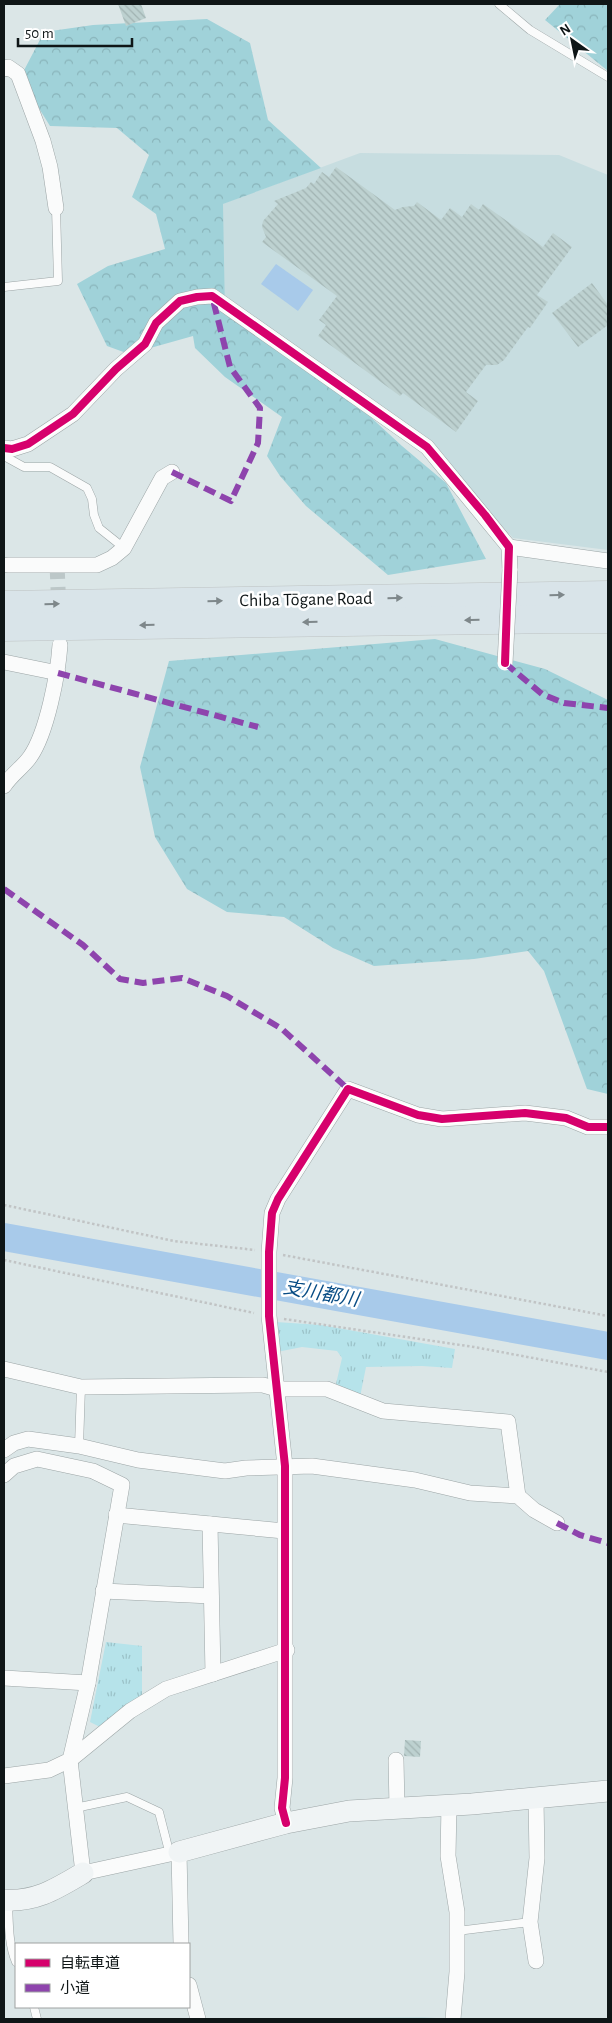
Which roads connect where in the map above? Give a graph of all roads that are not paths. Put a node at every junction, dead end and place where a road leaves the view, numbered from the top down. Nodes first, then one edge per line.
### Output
1 (499, 4) edge
2 (4, 69) edge
3 (608, 77) edge
4 (56, 208) joint
5 (4, 287) edge
6 (4, 448) edge
7 (4, 456) edge
8 (172, 472) dead end
9 (509, 547) junction
10 (124, 548) junction
11 (608, 561) edge
12 (8, 565) dead end
13 (608, 594) edge
14 (4, 605) edge
15 (608, 620) edge
16 (4, 627) edge
17 (60, 645) dead end
18 (4, 662) edge
19 (505, 663) dead end
20 (58, 673) junction
21 (4, 786) edge
22 (608, 1127) edge
23 (4, 1369) edge
24 (81, 1387) junction
25 (277, 1390) junction
26 (79, 1446) junction
27 (4, 1450) edge
28 (286, 1466) junction
29 (4, 1476) edge
30 (518, 1496) junction
31 (116, 1515) junction
32 (557, 1523) dead end
33 (210, 1524) junction
34 (284, 1531) junction
35 (103, 1591) junction
36 (211, 1596) junction
37 (287, 1650) junction
38 (213, 1674) junction
39 (4, 1678) edge
40 (88, 1683) junction
41 (70, 1760) junction
42 (396, 1760) dead end
43 (4, 1776) edge
44 (608, 1791) edge
45 (536, 1799) junction
46 (449, 1805) junction
47 (397, 1807) junction
48 (75, 1808) junction
49 (286, 1823) junction
50 (174, 1854) junction
51 (83, 1873) junction
52 (6, 1901) edge
53 (530, 1922) junction
54 (457, 1932) junction
55 (181, 1943) edge
56 (15, 1959) edge
57 (536, 1961) dead end
58 (190, 1990) edge
59 (198, 2019) edge
60 (453, 2019) edge

1 - 3 lane
2 - 4 street
4 - 5 lane
6 - 9 street
7 - 10 lane
8 - 10 street
9 - 11 street
9 - 19 street, bridge
10 - 12 street
14 -> 13 highway, Chiba Tōgane Road
15 -> 16 highway, Chiba Tōgane Road
17 - 20 street
18 - 20 street
20 - 21 street
22 - 25 street
23 - 24 street
24 - 25 street
24 - 26 lane
25 - 28 street
25 - 30 street
26 - 27 street
26 - 28 street
28 - 30 street
28 - 34 street
29 - 31 street
30 - 32 street
31 - 33 street
31 - 35 street
33 - 34 street
33 - 36 street
34 - 37 street
35 - 36 street
35 - 40 street
36 - 38 street
37 - 38 street
37 - 49 street
38 - 41 street
39 - 40 street
40 - 41 street
41 - 43 street
41 - 48 street
42 - 47 street
44 - 45 street
45 - 46 street
45 - 53 street
46 - 47 street
46 - 54 street
47 - 49 street
48 - 50 lane
48 - 51 street
49 - 50 street
50 - 51 street
50 - 55 street
51 - 52 street
52 - 56 lane
53 - 54 lane
53 - 57 street
54 - 60 street
58 - 59 street

